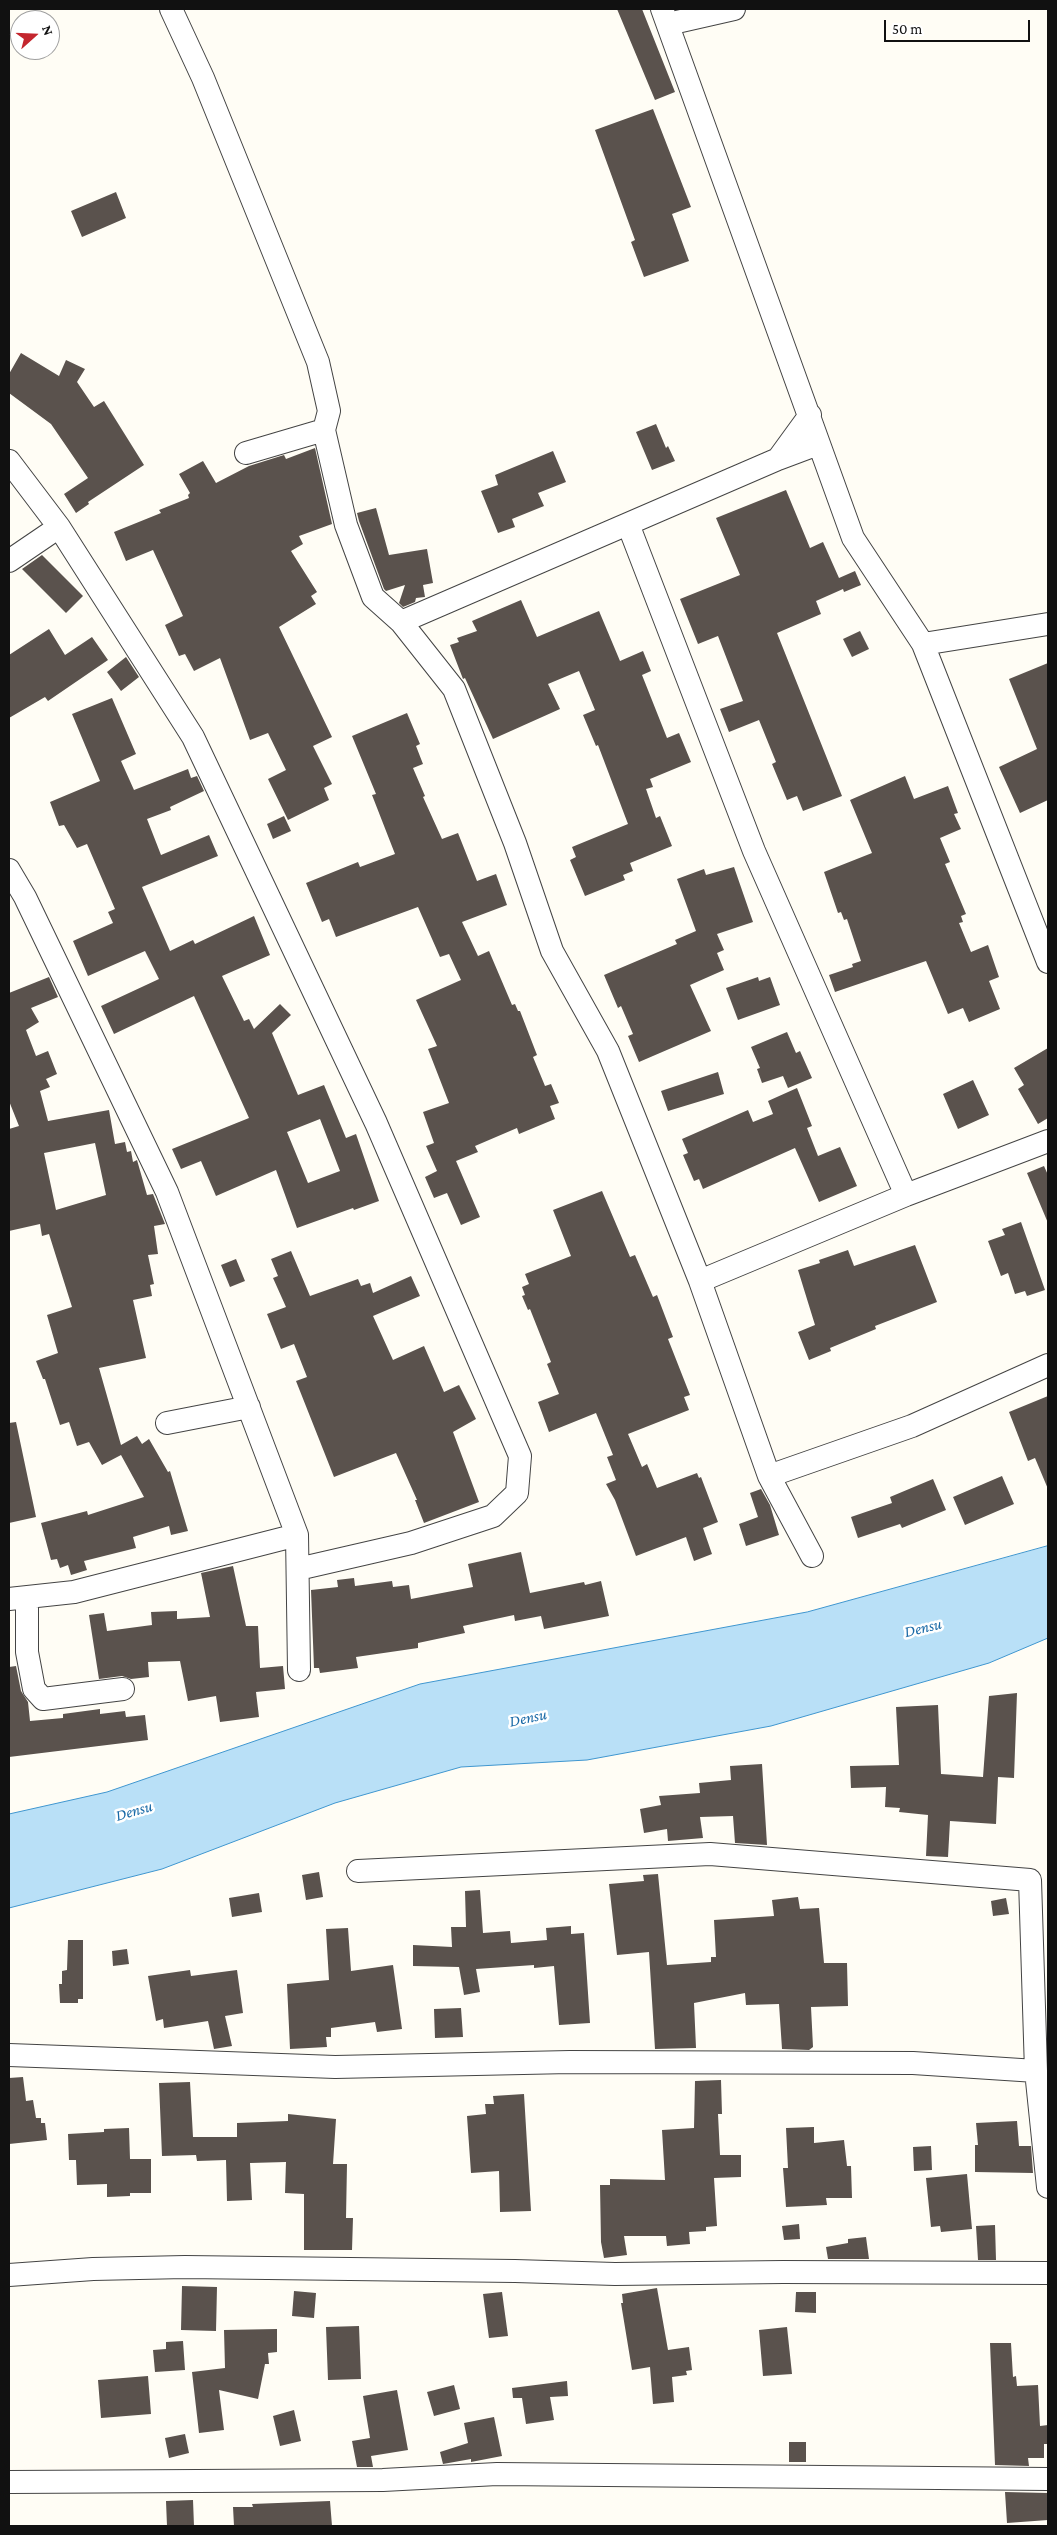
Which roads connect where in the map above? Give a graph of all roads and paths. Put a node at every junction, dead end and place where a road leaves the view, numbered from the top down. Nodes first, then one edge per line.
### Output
1 (171, 9) edge
2 (734, 9) edge
3 (665, 16) edge
4 (810, 415) junction
5 (324, 430) junction
6 (818, 444) junction
7 (246, 453) dead end
8 (778, 459) junction
9 (9, 460) edge
10 (628, 524) junction
11 (59, 527) junction
12 (9, 561) edge
13 (401, 622) junction
14 (1048, 624) edge
15 (923, 644) junction
16 (9, 870) edge
17 (1048, 962) edge
18 (1048, 1141) edge
19 (906, 1195) junction
20 (700, 1281) junction
21 (1048, 1366) edge
22 (250, 1407) junction
23 (167, 1423) dead end
24 (769, 1476) junction
25 (298, 1535) junction
26 (812, 1556) dead end
27 (298, 1570) junction
28 (18, 1598) edge
29 (300, 1670) dead end
30 (123, 1689) dead end
31 (358, 1871) dead end
32 (9, 2055) edge
33 (1036, 2071) junction
34 (1048, 2187) edge
35 (1048, 2273) edge
36 (9, 2275) edge
37 (1048, 2479) edge
38 (9, 2482) edge

1 - 5 street
2 - 3 street
3 - 4 street
4 - 6 street
4 - 8 street
5 - 7 street
5 - 13 street
6 - 8 street
6 - 15 street
8 - 10 street
9 - 11 street
10 - 13 street
10 - 19 street
11 - 12 street
11 - 27 street
13 - 20 street
14 - 15 street
15 - 17 street
16 - 22 street
18 - 19 street
19 - 20 street
20 - 24 street
21 - 24 street
22 - 23 street
22 - 25 street
24 - 26 street
25 - 27 street
25 - 28 street
27 - 29 street
28 - 30 street
31 - 33 street
32 - 33 street
33 - 34 street
35 - 36 street
37 - 38 street

